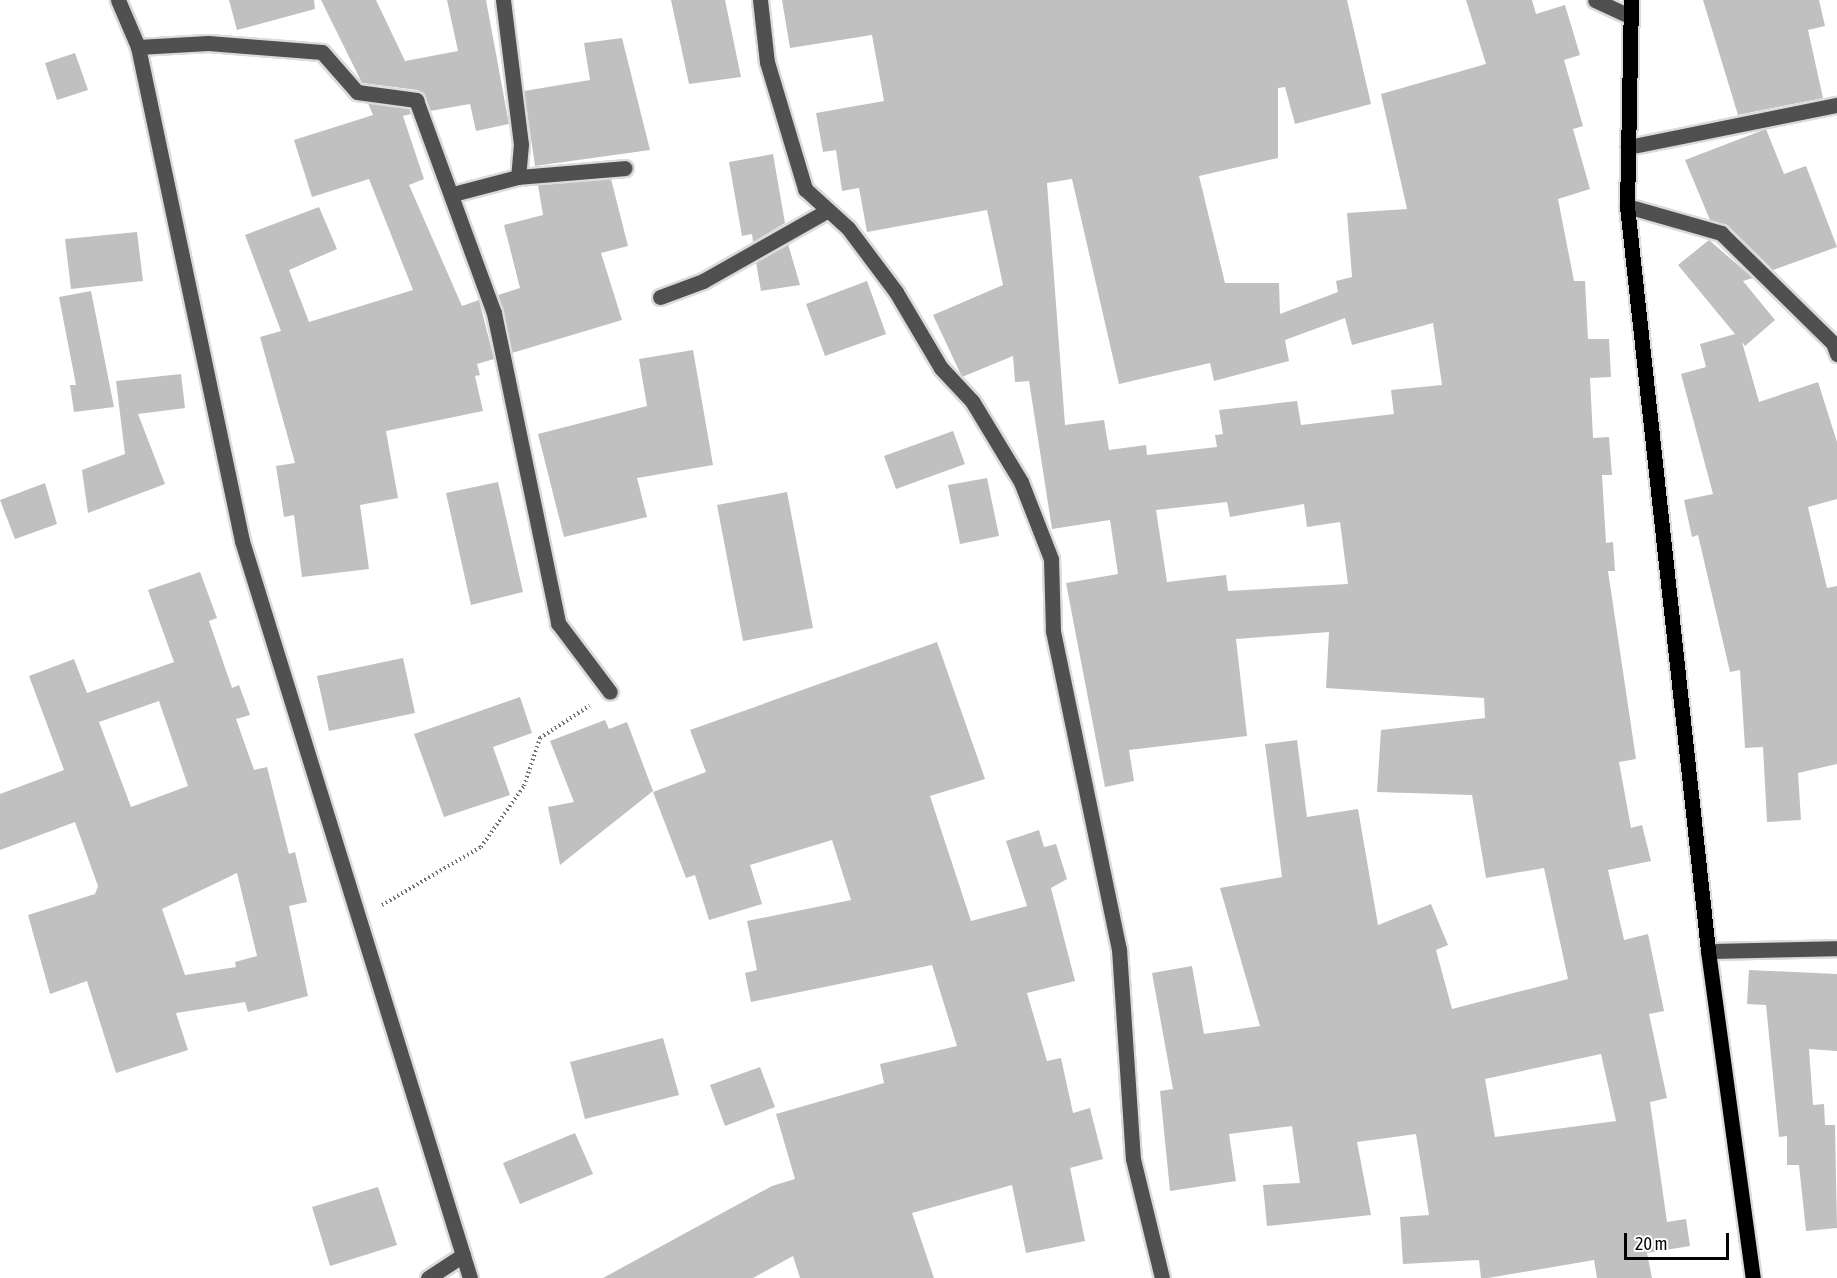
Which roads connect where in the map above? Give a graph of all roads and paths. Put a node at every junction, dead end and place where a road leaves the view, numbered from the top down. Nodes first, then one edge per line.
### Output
1 (118, 0) edge
2 (503, 0) edge
3 (760, 0) edge
4 (1595, 0) edge
5 (1631, 0) edge
6 (1630, 16) junction
7 (138, 46) junction
8 (1837, 105) edge
9 (1628, 147) junction
10 (625, 168) dead end
11 (518, 177) junction
12 (453, 194) junction
13 (1628, 206) junction
14 (825, 213) junction
15 (660, 297) dead end
16 (1837, 354) edge
17 (610, 692) joint
18 (361, 917) junction
19 (1837, 948) edge
20 (1708, 951) junction
21 (463, 1255) junction
22 (428, 1278) edge
23 (470, 1278) edge
24 (1162, 1278) edge
25 (1753, 1278) edge

1 - 7 street
2 - 11 street
3 - 14 street
4 - 6 street
5 - 6 main road
6 - 9 main road
7 - 12 street
7 - 18 street
8 - 9 street
9 - 13 main road
10 - 11 street
11 - 12 street
12 - 17 street
13 - 16 street
13 - 20 main road
14 - 15 street
14 - 24 street
17 - 18 path
18 - 21 street
19 - 20 street
20 - 25 main road
21 - 22 street
21 - 23 street

